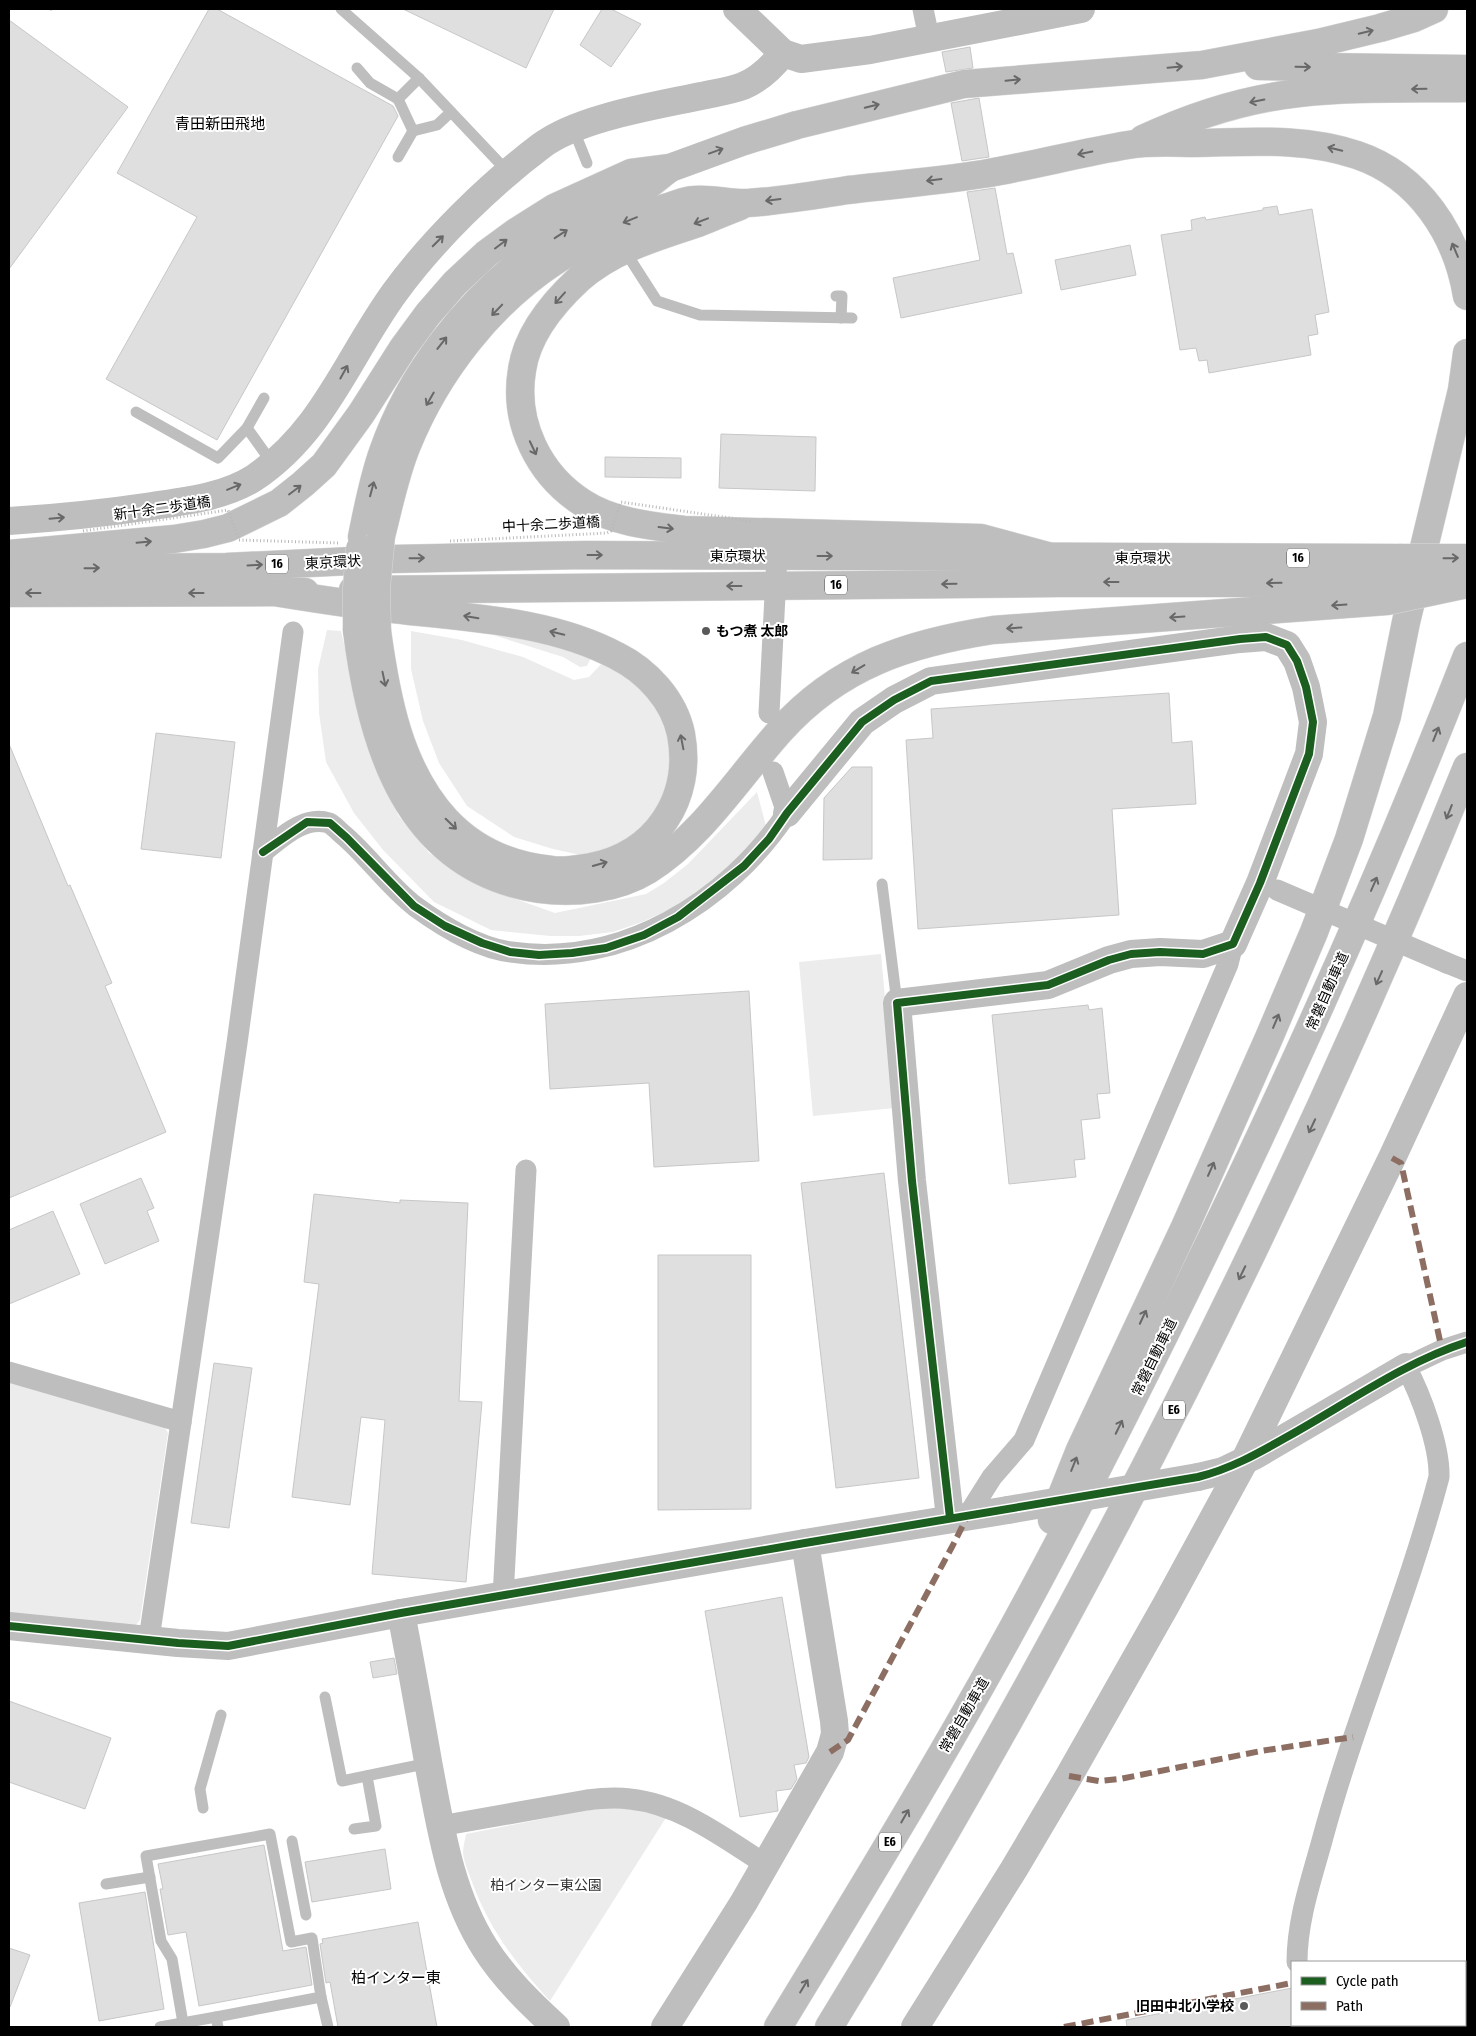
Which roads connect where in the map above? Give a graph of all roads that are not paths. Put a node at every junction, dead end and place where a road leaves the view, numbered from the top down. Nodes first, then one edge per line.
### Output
1 (341, 9) edge
2 (737, 9) edge
3 (923, 9) edge
4 (1081, 9) edge
5 (1434, 9) edge
6 (929, 38) junction
7 (783, 53) junction
8 (1202, 65) junction
9 (357, 68) dead end
10 (1467, 68) edge
11 (419, 78) junction
12 (1467, 88) edge
13 (398, 100) junction
14 (450, 112) junction
15 (573, 128) junction
16 (413, 131) junction
17 (1132, 144) junction
18 (398, 156) dead end
19 (587, 163) dead end
20 (670, 168) junction
21 (507, 172) junction
22 (746, 203) junction
23 (632, 262) dead end
24 (836, 296) dead end
25 (1467, 296) edge
26 (1467, 353) edge
27 (264, 398) dead end
28 (136, 412) dead end
29 (247, 428) junction
30 (272, 463) junction
31 (9, 522) edge
32 (362, 538) junction
33 (9, 554) edge
34 (777, 556) junction
35 (1055, 558) junction
36 (1467, 558) edge
37 (9, 569) edge
38 (1393, 580) junction
39 (1467, 583) edge
40 (776, 586) junction
41 (9, 592) edge
42 (280, 593) junction
43 (367, 630) junction
44 (293, 632) dead end
45 (1467, 656) edge
46 (769, 713) dead end
47 (1467, 767) edge
48 (773, 772) dead end
49 (787, 813) junction
50 (262, 852) junction
51 (882, 884) dead end
52 (1269, 886) junction
53 (1233, 944) junction
54 (1467, 971) edge
55 (1467, 996) edge
56 (898, 1003) junction
57 (526, 1170) dead end
58 (1467, 1342) edge
59 (1406, 1368) junction
60 (9, 1372) edge
61 (1279, 1391) junction
62 (1316, 1421) junction
63 (181, 1422) junction
64 (1245, 1460) junction
65 (959, 1516) junction
66 (805, 1543) junction
67 (503, 1597) junction
68 (401, 1613) junction
69 (9, 1626) edge
70 (148, 1639) junction
71 (998, 1656) junction
72 (325, 1697) dead end
73 (221, 1715) dead end
74 (429, 1763) junction
75 (367, 1776) junction
76 (203, 1808) dead end
77 (440, 1826) junction
78 (354, 1829) dead end
79 (292, 1841) dead end
80 (765, 1864) junction
81 (150, 1877) junction
82 (106, 1884) dead end
83 (306, 1915) dead end
84 (1297, 1961) edge
85 (321, 1997) junction
86 (217, 2022) edge
87 (183, 2023) junction
88 (160, 2027) edge
89 (328, 2027) edge
90 (556, 2027) edge
91 (665, 2027) edge
92 (778, 2027) edge
93 (829, 2027) edge
94 (914, 2027) edge

1 - 11 lane
2 - 7 main road
3 - 6 street
4 - 6 main road
8 -> 5 main road
6 - 7 main road
7 - 15 main road
8 -> 10 main road
20 -> 8 main road
9 - 13 lane
11 - 13 lane
11 - 14 lane
12 -> 17 main road
13 - 16 lane
14 - 16 lane
14 - 21 lane
15 - 19 lane
15 - 21 main road
16 - 18 lane
17 -> 22 main road
25 -> 17 main road
32 -> 20 main road
33 -> 20 main road
30 -> 21 main road
22 -> 32 main road
22 -> 35 main road
23 - 24 lane
71 -> 26 main road
27 - 29 lane
28 - 29 lane
29 - 30 lane
31 -> 30 main road
32 - 43 main road, bridge
34 -> 35 main road, 東京環状 / 16
37 -> 34 main road, 東京環状 / 16
34 - 40 street
35 - 38 main road, 東京環状 / 16
38 -> 36 main road, 東京環状 / 16, bridge
38 - 39 main road, bridge
38 -> 40 main road, 東京環状 / 16
38 -> 43 main road
40 -> 42 main road, 東京環状 / 16
40 - 46 street
42 -> 41 main road, 東京環状 / 16
43 -> 42 main road
44 - 50 street
71 -> 45 main road, 常磐自動車道 / E6
47 -> 93 main road, E6
48 - 49 street
49 - 50 street
49 - 52 main road
50 - 63 street
51 - 56 lane
52 - 53 main road
52 - 54 street, bridge
53 - 56 main road
53 - 65 street
55 - 61 main road
56 - 65 main road
57 - 67 street
58 - 59 street
59 - 62 main road
59 - 84 street
60 - 63 street
61 - 62 main road
61 - 64 main road
62 - 64 main road
63 - 70 street
64 - 65 main road, bridge
64 - 94 main road
65 - 66 main road
66 - 67 main road
66 - 80 main road
67 - 68 main road
68 - 70 main road
68 - 74 main road
69 - 70 main road
92 -> 71 main road, 常磐自動車道 / E6
72 - 75 lane
73 - 76 lane
74 - 75 lane
74 - 77 main road
75 - 78 lane
77 - 80 street
77 - 90 main road
79 - 83 lane
80 - 91 main road
81 - 82 lane
81 - 85 lane
81 - 87 lane
85 - 86 lane
85 - 89 lane
86 - 87 lane
87 - 88 lane

